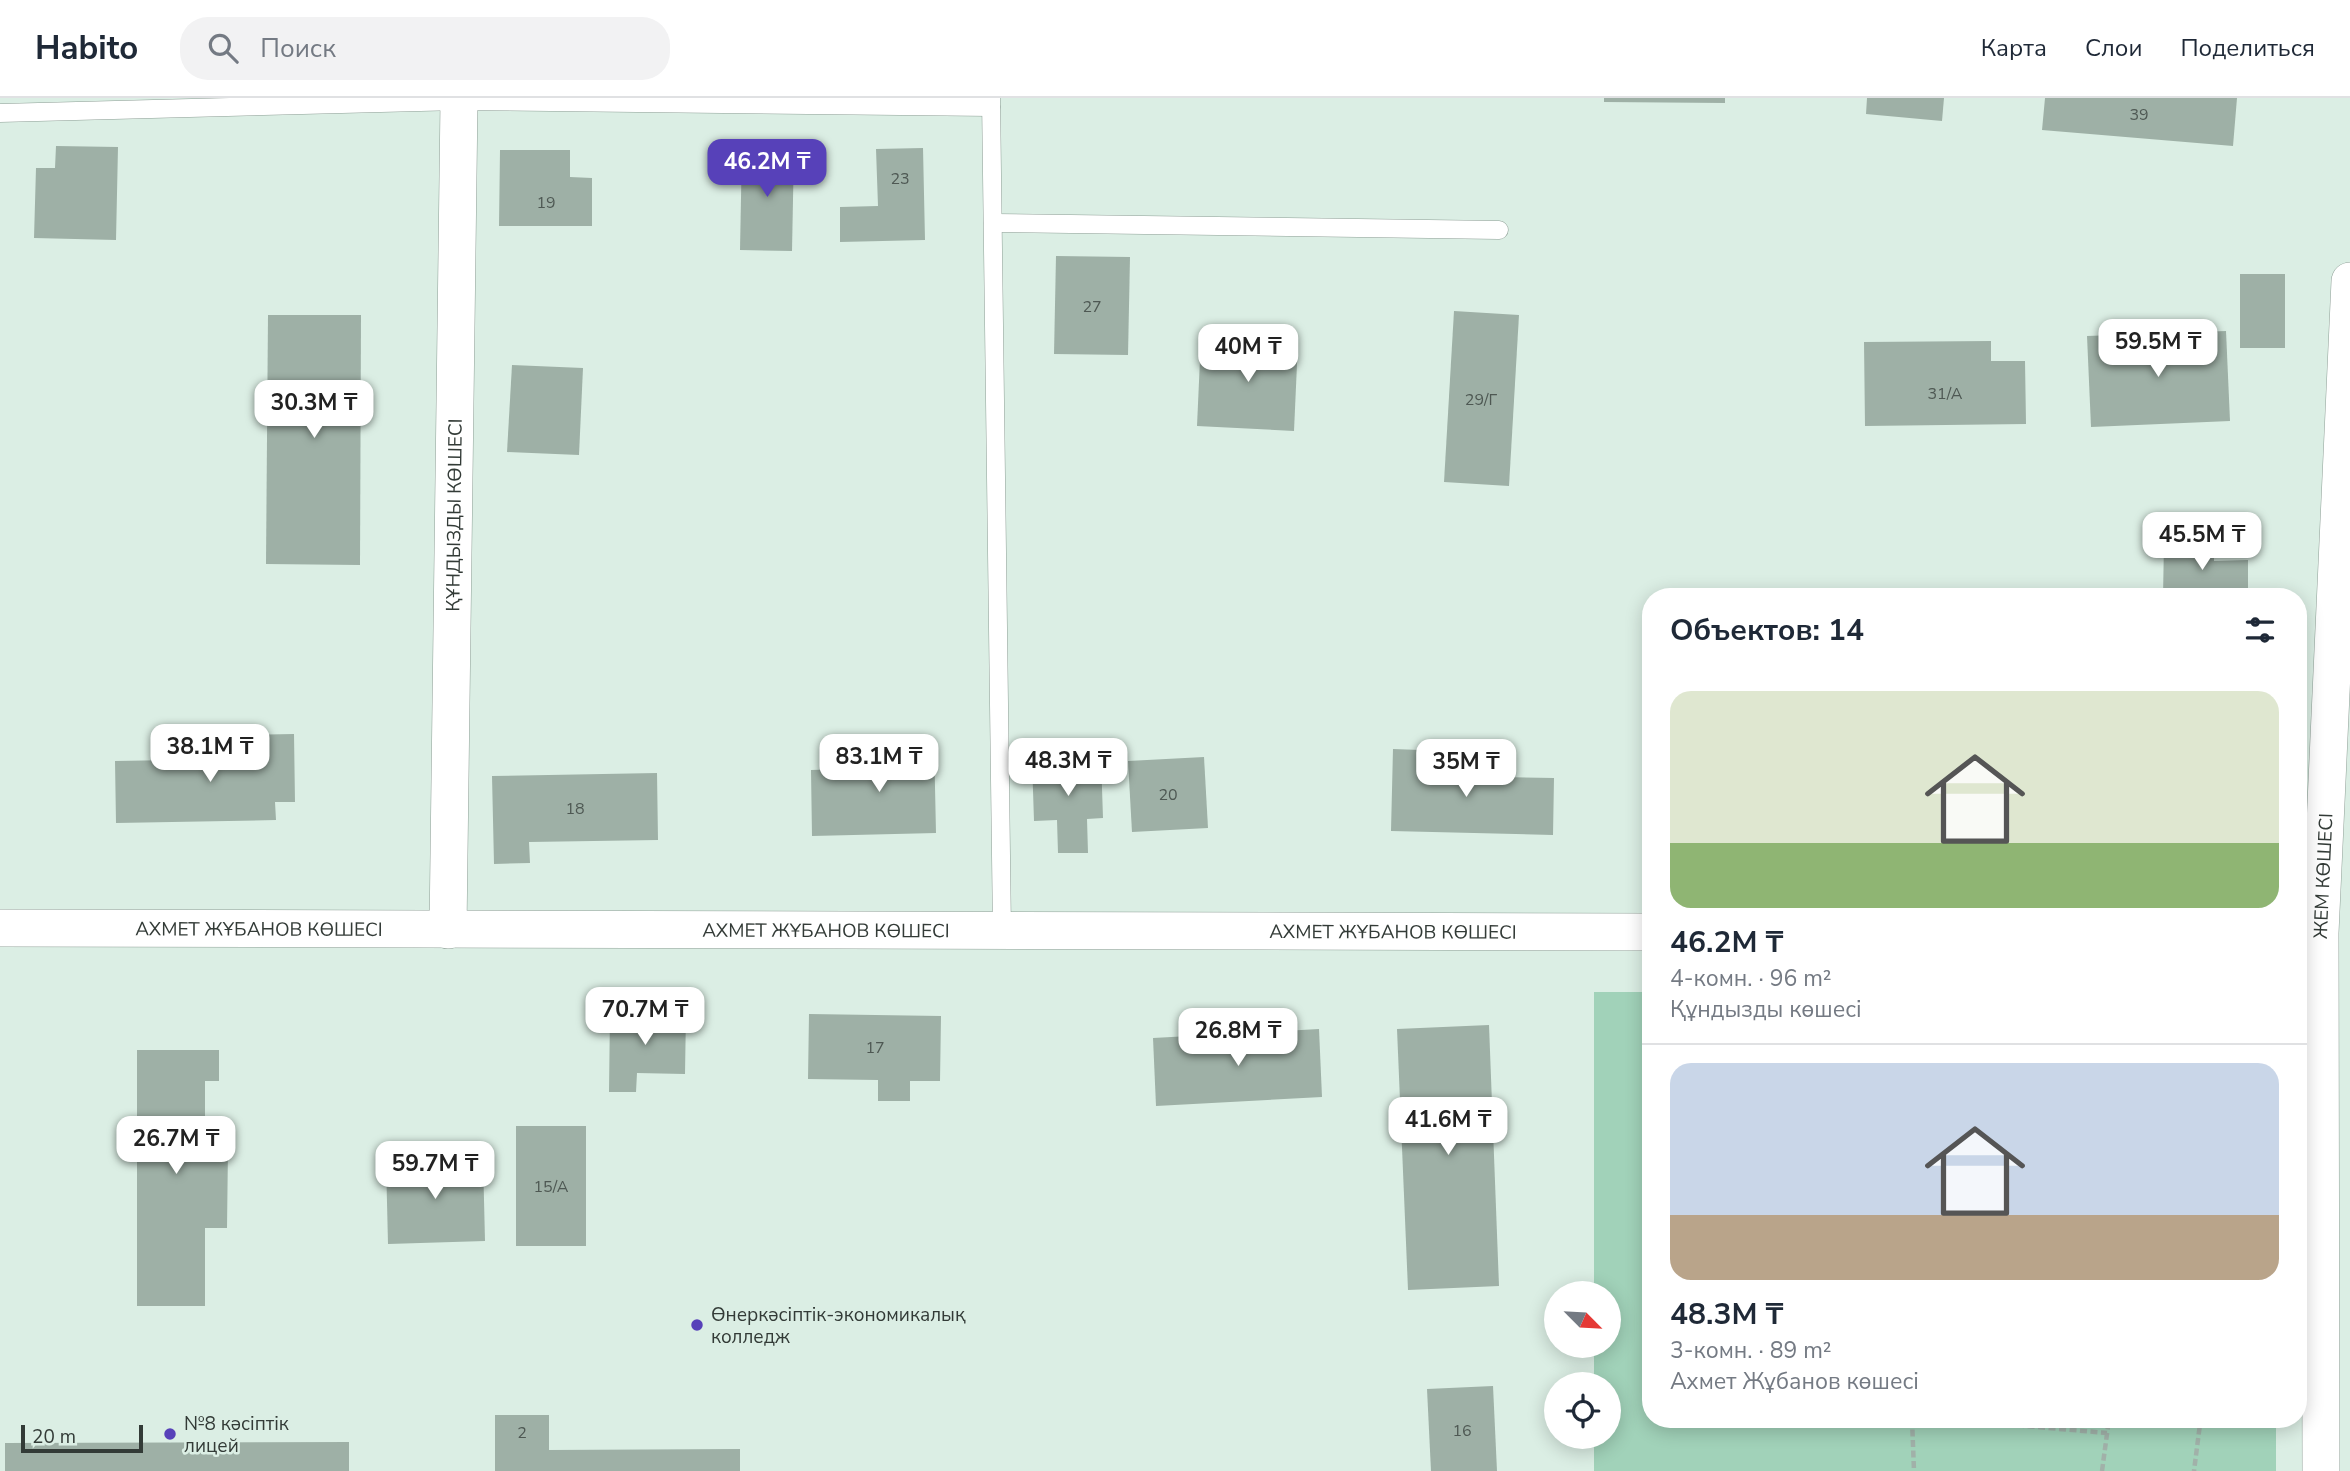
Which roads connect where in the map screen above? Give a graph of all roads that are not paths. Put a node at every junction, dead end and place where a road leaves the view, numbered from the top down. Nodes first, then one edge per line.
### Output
1 (459, 101) junction
2 (991, 102) edge
3 (0, 113) edge
4 (993, 223) junction
5 (1499, 230) dead end
6 (2350, 281) edge
7 (0, 928) edge
8 (448, 930) junction
9 (1002, 931) junction
10 (1642, 932) edge
11 (2323, 933) edge
12 (2321, 1471) edge

1 - 2 lane
1 - 3 lane
1 - 8 street, ҚҰНДЫЗДЫ КӨШЕСІ
2 - 4 lane
4 - 5 lane
4 - 9 lane
6 - 11 street, ЖЕМ КӨШЕСІ
7 - 8 street, АХМЕТ ЖҰБАНОВ КӨШЕСІ
8 - 9 street, АХМЕТ ЖҰБАНОВ КӨШЕСІ
9 - 10 street, АХМЕТ ЖҰБАНОВ КӨШЕСІ
11 - 12 street, ЖЕМ КӨШЕСІ

